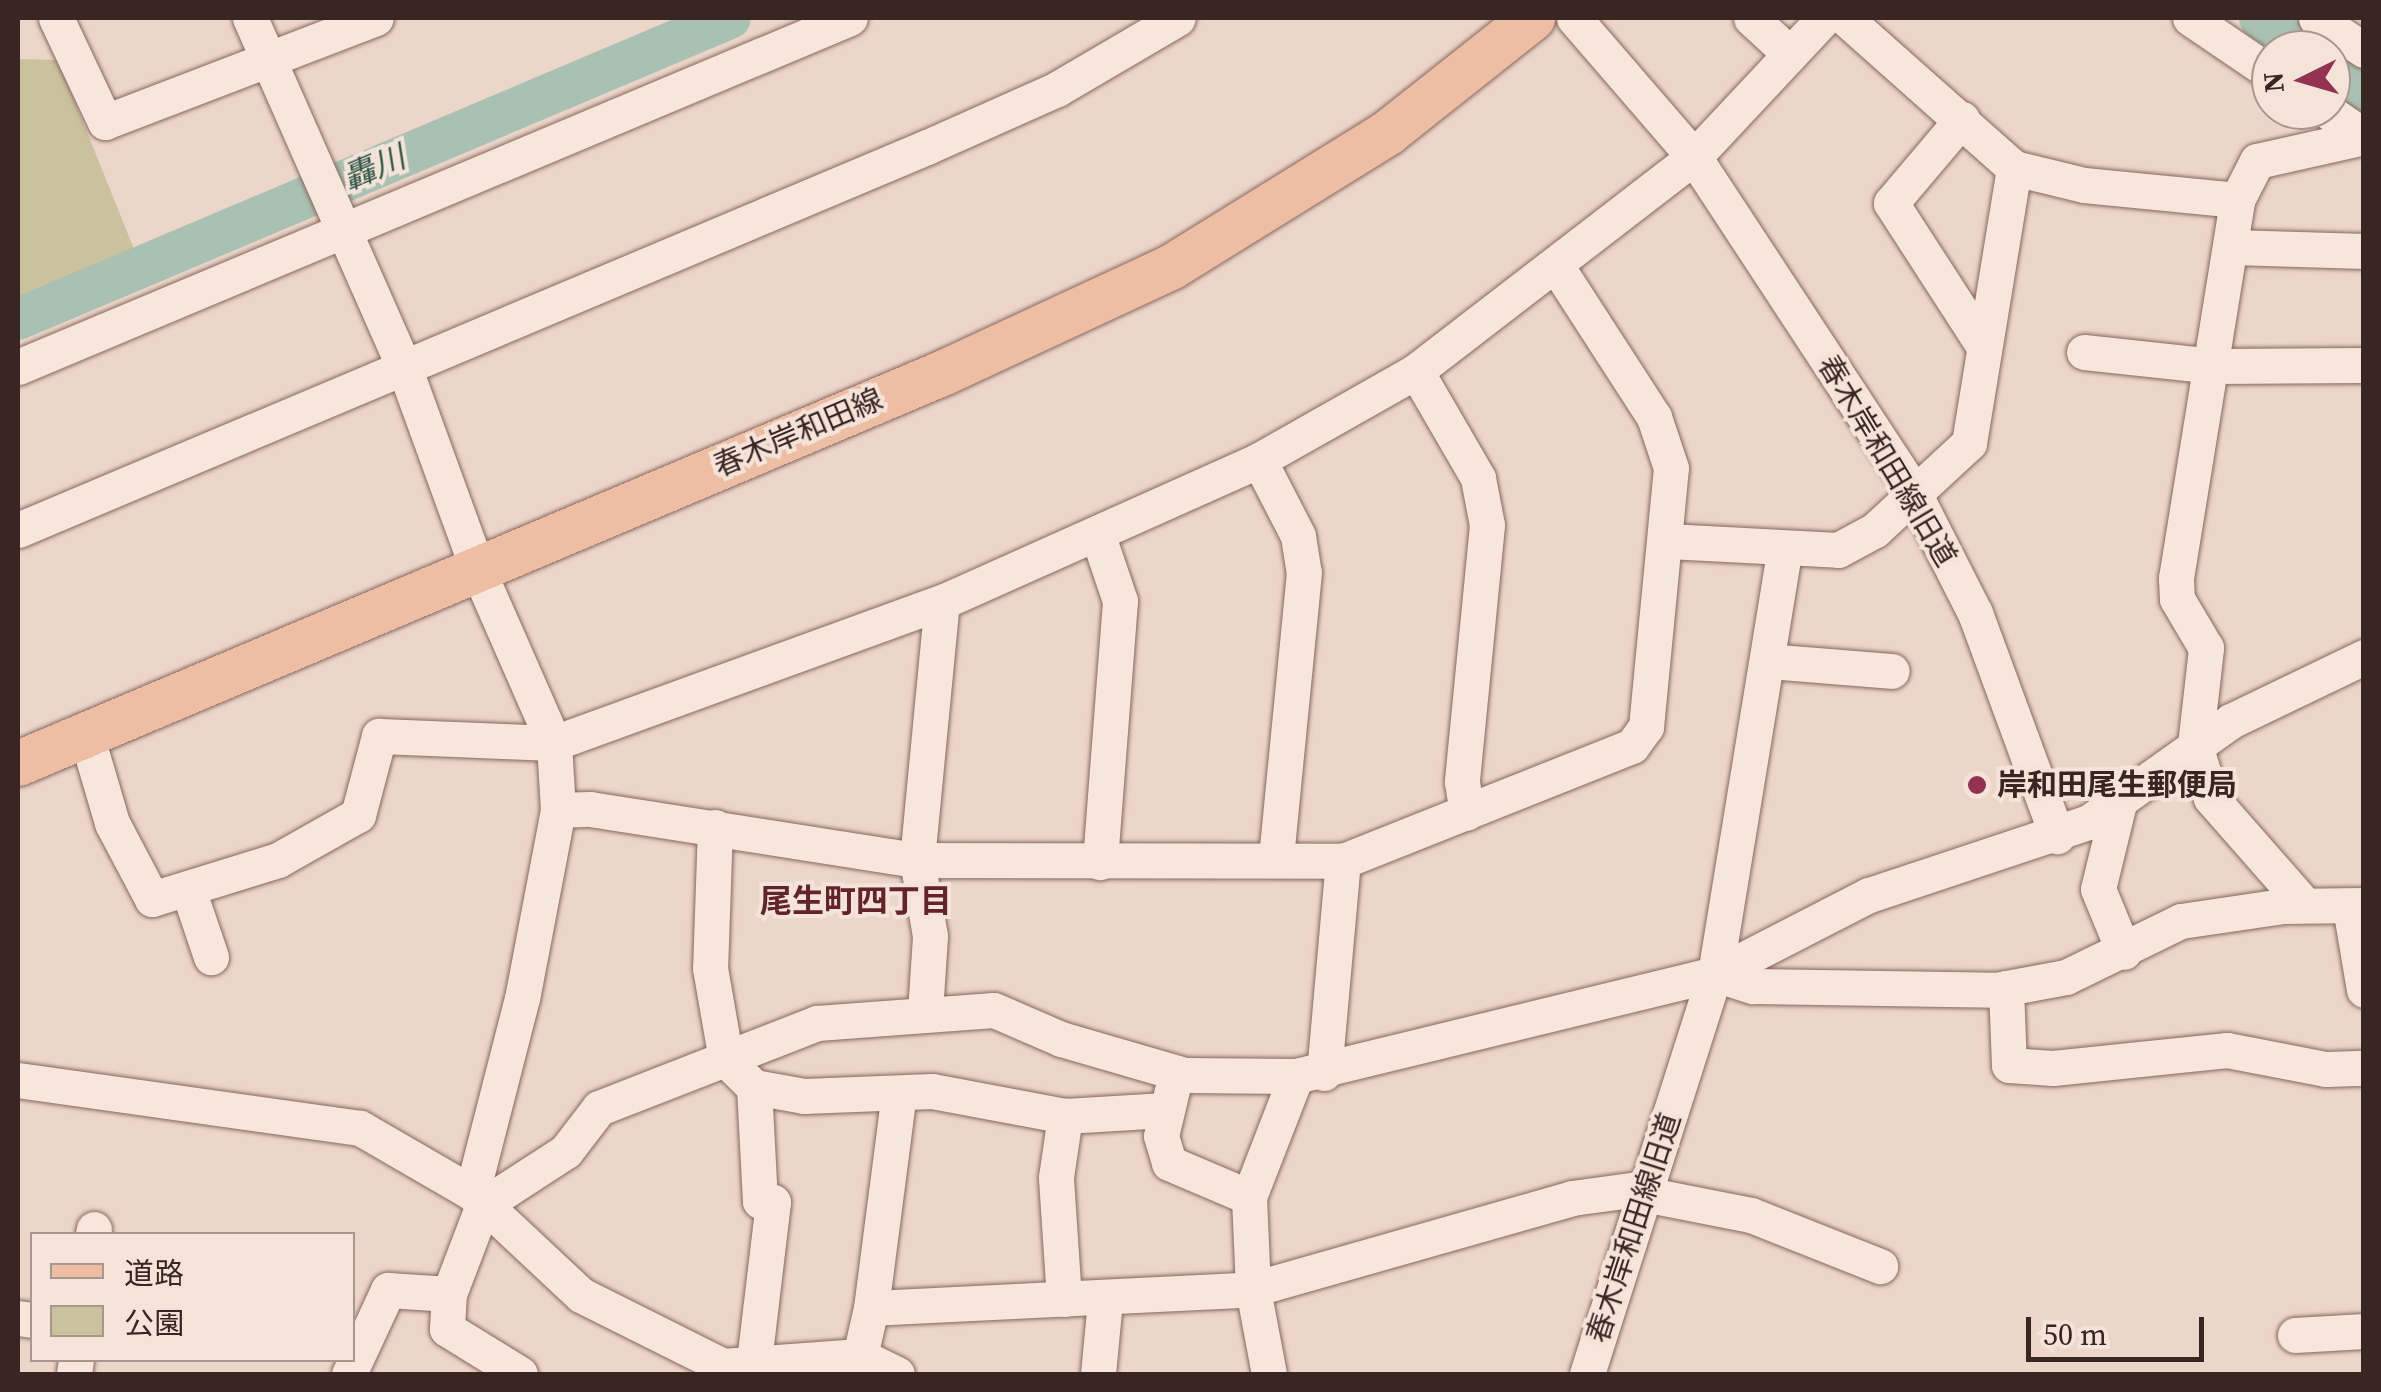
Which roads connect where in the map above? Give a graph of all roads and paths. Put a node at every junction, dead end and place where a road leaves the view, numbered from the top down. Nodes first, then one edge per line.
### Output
1 (56, 18) edge
2 (250, 18) edge
3 (376, 18) edge
4 (850, 18) edge
5 (1178, 18) edge
6 (1532, 18) edge
7 (1574, 18) edge
8 (1751, 18) edge
9 (1824, 18) edge
10 (1845, 18) edge
11 (2190, 18) edge
12 (2316, 18) edge
13 (2364, 50) edge
14 (1790, 54) junction
15 (2251, 59) edge
16 (269, 62) junction
17 (1962, 119) junction
18 (2364, 136) edge
19 (1694, 157) junction
20 (2014, 168) junction
21 (2237, 200) junction
22 (340, 225) junction
23 (2232, 246) junction
24 (2364, 251) edge
25 (1556, 267) junction
26 (1984, 347) junction
27 (2084, 352) dead end
28 (2364, 365) edge
29 (2215, 366) junction
30 (18, 367) edge
31 (404, 368) junction
32 (1416, 371) junction
33 (1259, 460) junction
34 (1912, 492) junction
35 (18, 530) edge
36 (1098, 533) junction
37 (1668, 541) junction
38 (1784, 552) junction
39 (477, 568) junction
40 (942, 602) junction
41 (2364, 657) edge
42 (1768, 662) junction
43 (1892, 671) dead end
44 (84, 731) junction
45 (554, 743) junction
46 (2195, 745) junction
47 (18, 763) edge
48 (2118, 807) junction
49 (558, 810) junction
50 (1468, 813) junction
51 (714, 827) junction
52 (2056, 836) junction
53 (917, 860) junction
54 (1276, 860) junction
55 (1343, 861) junction
56 (1100, 862) junction
57 (188, 889) junction
58 (2304, 904) junction
59 (2356, 906) edge
60 (2124, 952) junction
61 (211, 957) dead end
62 (1715, 974) junction
63 (2006, 988) junction
64 (2364, 990) edge
65 (925, 1012) junction
66 (726, 1060) junction
67 (2364, 1068) edge
68 (1180, 1074) junction
69 (1310, 1075) junction
70 (18, 1080) edge
71 (754, 1087) junction
72 (899, 1093) junction
73 (1164, 1110) junction
74 (1066, 1116) junction
75 (1645, 1191) junction
76 (1249, 1197) junction
77 (478, 1199) junction
78 (1880, 1266) dead end
79 (1253, 1289) junction
80 (449, 1294) junction
81 (1064, 1299) junction
82 (1105, 1300) junction
83 (870, 1308) junction
84 (2364, 1331) edge
85 (2295, 1336) dead end
86 (860, 1356) junction
87 (355, 1361) edge
88 (745, 1366) edge
89 (520, 1374) edge
90 (898, 1374) edge
91 (1098, 1374) edge
92 (1269, 1374) edge
93 (1587, 1374) edge

1 - 16 street
2 - 16 street
3 - 16 street
4 - 22 street
5 - 31 street
6 - 39 main road, 春木岸和田線
7 - 19 street, 春木岸和田線旧道
8 - 14 street
9 - 14 street
10 - 17 street
11 - 15 street
12 - 13 street
14 - 19 street
16 - 22 street
17 - 20 street
17 - 26 street
18 - 21 street
19 - 25 street
19 - 34 street, 春木岸和田線旧道
20 - 21 street
20 - 26 street
21 - 23 street
22 - 30 street
22 - 31 street
23 - 24 street
23 - 29 street
25 - 32 street
25 - 37 street
26 - 34 street
27 - 29 street
28 - 29 street
29 - 46 street
31 - 35 street
31 - 39 street
32 - 33 street
32 - 50 street
33 - 36 street
33 - 54 street
34 - 38 street
34 - 52 street, 春木岸和田線旧道
36 - 40 street
36 - 56 street
37 - 38 street
37 - 50 street
38 - 42 street, 春木岸和田線旧道
39 - 44 main road, 春木岸和田線
39 - 45 street
40 - 45 street
40 - 53 street
41 - 46 street
42 - 43 street
42 - 62 street, 春木岸和田線旧道
44 - 47 main road, 春木岸和田線
44 - 57 street
45 - 49 street
45 - 57 street
46 - 48 street
46 - 58 street
48 - 52 street
48 - 60 street
49 - 51 street
49 - 77 street
50 - 55 street
51 - 53 street
51 - 66 street
52 - 62 street
53 - 56 street
53 - 65 street
54 - 55 street
54 - 56 street
55 - 69 street
57 - 61 street
58 - 59 street
58 - 60 street
59 - 64 street
60 - 63 street
62 - 63 street
62 - 69 street
62 - 75 street, 春木岸和田線旧道
63 - 67 street
65 - 66 street
65 - 68 street
66 - 71 street
66 - 77 street
68 - 69 street
68 - 73 street
69 - 76 street
70 - 77 street
71 - 72 street
71 - 88 street
72 - 74 street
72 - 83 street
73 - 74 street
73 - 76 street
74 - 81 street
75 - 78 street
75 - 79 street
75 - 93 street, 春木岸和田線旧道
76 - 79 street
77 - 80 street
77 - 88 street
79 - 82 street
79 - 92 street
80 - 87 street
80 - 89 street
81 - 82 street
81 - 83 street
82 - 91 street
83 - 86 street
84 - 85 street
86 - 88 street
86 - 90 street

